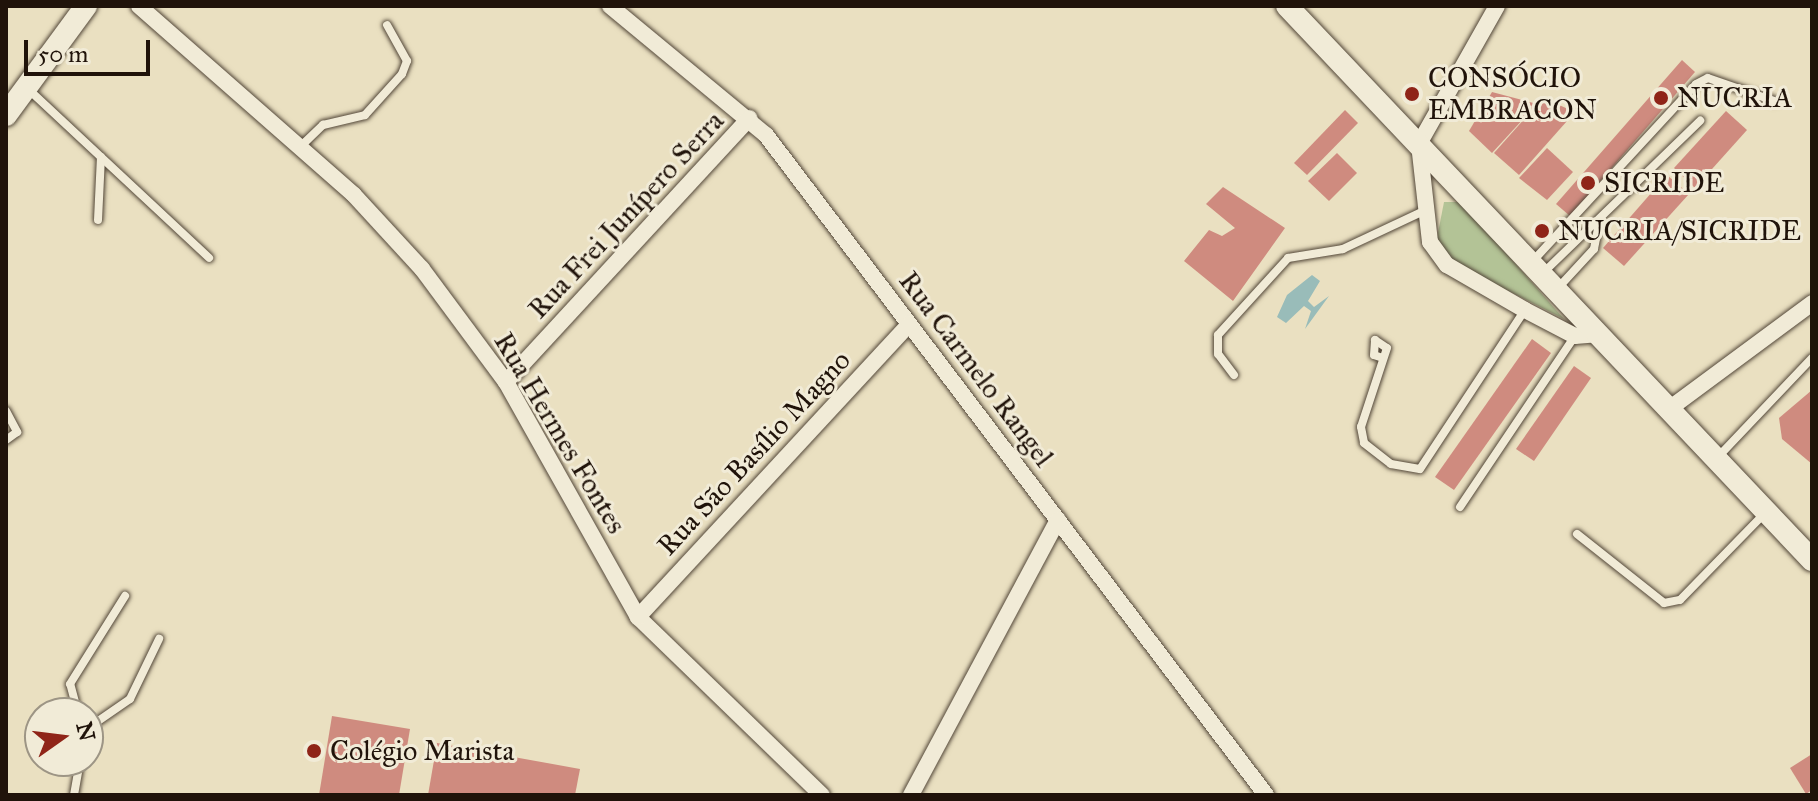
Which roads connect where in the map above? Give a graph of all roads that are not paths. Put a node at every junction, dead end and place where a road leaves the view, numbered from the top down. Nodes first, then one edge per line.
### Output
1 (86, 6) edge
2 (139, 6) edge
3 (610, 6) edge
4 (1287, 6) edge
5 (1497, 6) edge
6 (387, 25) dead end
7 (26, 87) junction
8 (1774, 101) dead end
9 (6, 115) edge
10 (750, 118) junction
11 (1700, 121) dead end
12 (1419, 144) junction
13 (300, 147) junction
14 (101, 157) junction
15 (1426, 210) junction
16 (98, 220) dead end
17 (1598, 228) junction
18 (209, 258) dead end
19 (1543, 276) junction
20 (1812, 303) edge
21 (1525, 310) junction
22 (909, 324) junction
23 (1599, 334) junction
24 (1575, 336) junction
25 (1383, 358) dead end
26 (1812, 358) edge
27 (1234, 375) dead end
28 (506, 382) junction
29 (1669, 409) junction
30 (6, 411) edge
31 (6, 440) edge
32 (1716, 459) junction
33 (1460, 507) dead end
34 (1766, 512) junction
35 (1058, 520) junction
36 (1577, 534) dead end
37 (1812, 560) edge
38 (125, 596) dead end
39 (638, 617) junction
40 (159, 639) dead end
41 (74, 697) edge
42 (104, 717) edge
43 (822, 795) edge
44 (911, 795) edge
45 (1266, 795) edge

1 - 7 street
2 - 13 street, Rua Hermes Fontes
3 - 10 street, Rua Carmelo Rangel
4 - 12 street
5 - 12 street
6 - 13 lane
7 - 9 street
7 - 14 lane
8 - 19 lane
10 - 22 street, Rua Carmelo Rangel
10 - 28 street, Rua Frei Junípero Serra
11 - 17 lane
12 - 15 street
12 - 19 street
13 - 28 street, Rua Hermes Fontes
14 - 16 lane
14 - 18 lane
15 - 21 street
15 - 27 lane
17 - 19 lane
17 - 19 lane
19 - 23 street
20 - 29 street
21 - 24 street
21 - 25 lane
22 - 35 street, Rua Carmelo Rangel
22 - 39 street, Rua São Basílio Magno
23 - 24 street
23 - 29 street
24 - 33 lane
26 - 32 lane
28 - 39 street, Rua Hermes Fontes
29 - 32 street
30 - 31 lane
32 - 34 street
34 - 36 lane
34 - 37 street
35 - 44 street
35 - 45 street, Rua Carmelo Rangel
38 - 41 lane
39 - 43 street, Rua Hermes Fontes
40 - 42 lane

